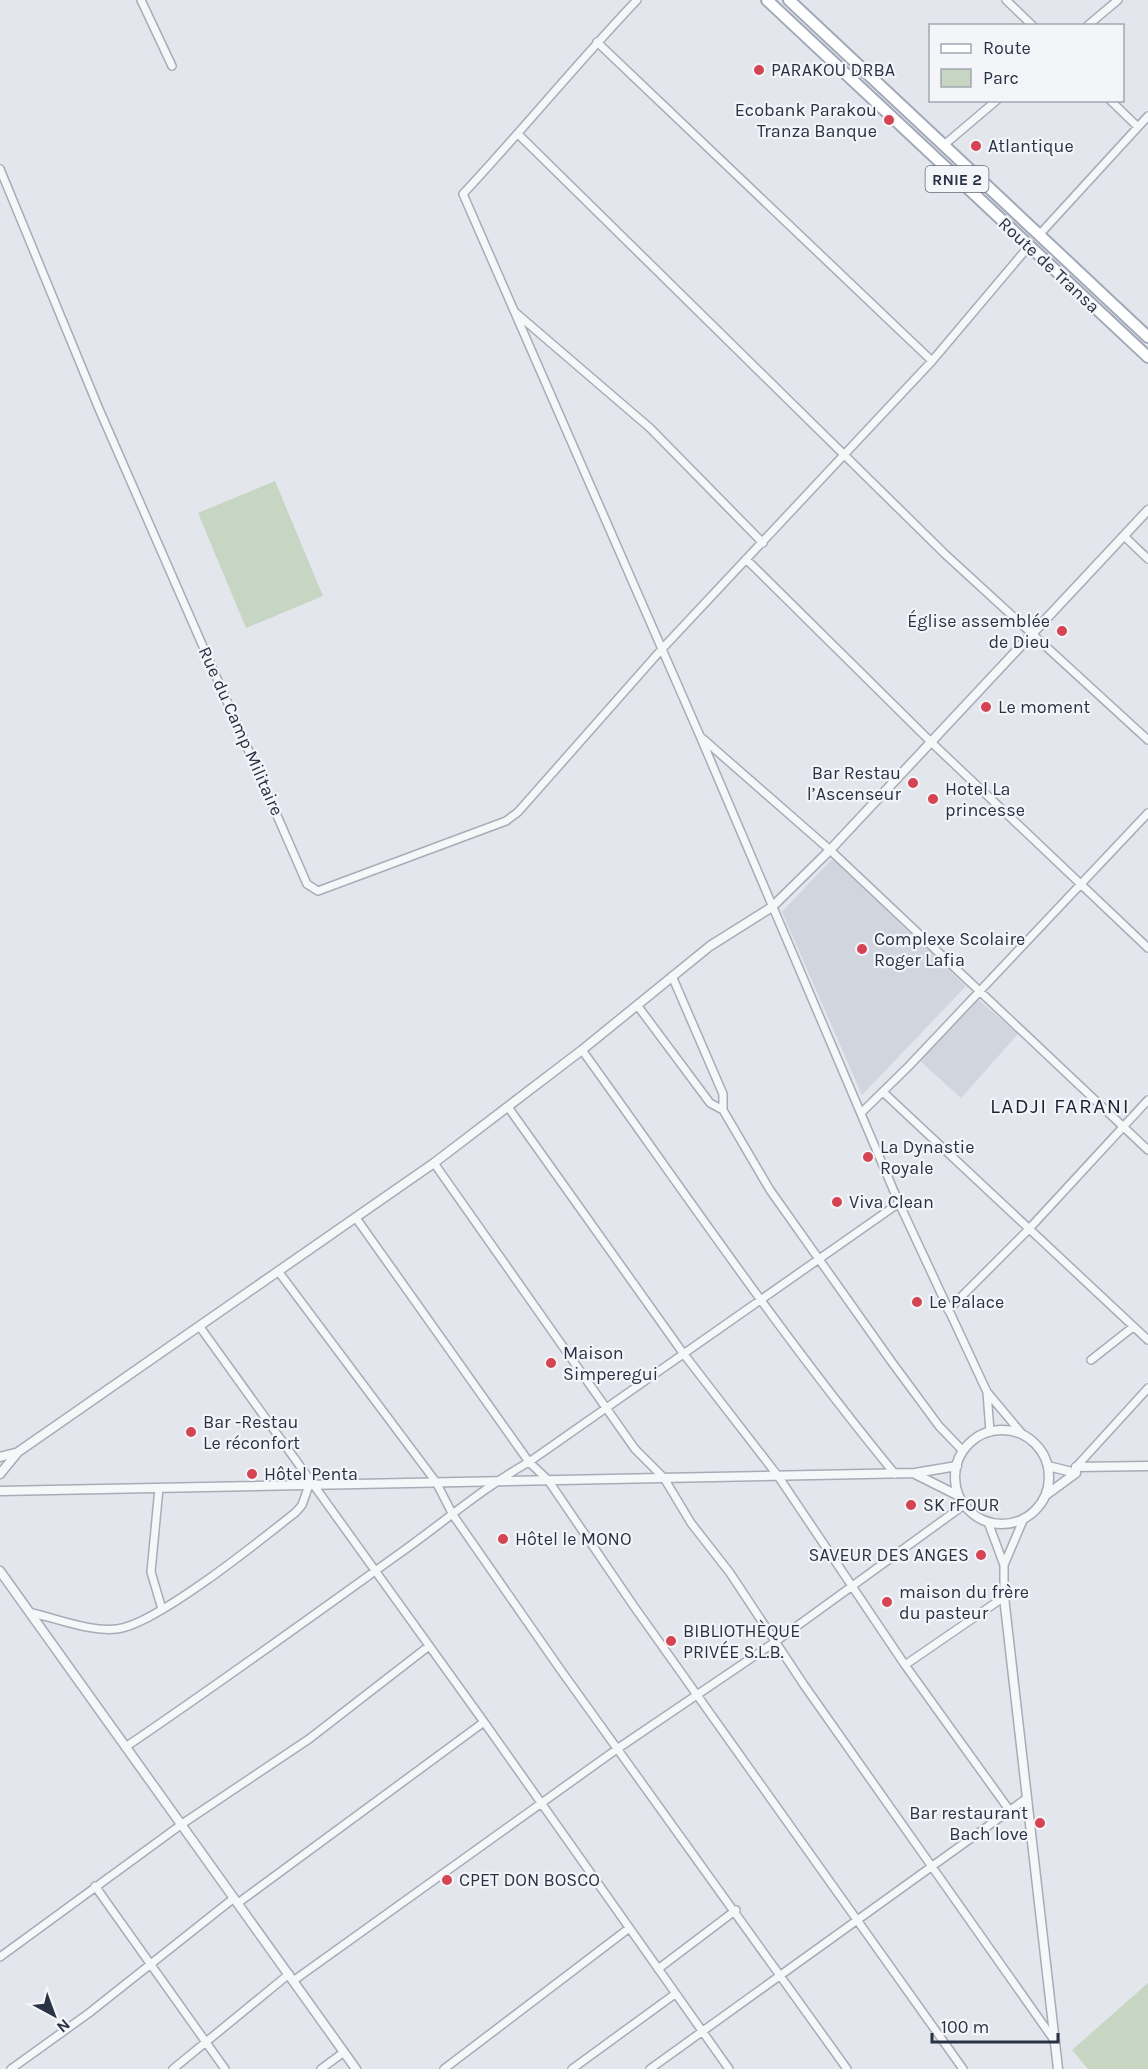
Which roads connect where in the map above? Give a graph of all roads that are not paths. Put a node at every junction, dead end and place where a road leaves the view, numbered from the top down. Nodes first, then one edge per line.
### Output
1 (141, 0) edge
2 (637, 0) edge
3 (767, 0) edge
4 (789, 0) edge
5 (1006, 0) edge
6 (1119, 0) edge
7 (1032, 24) edge
8 (1089, 24) edge
9 (597, 42) junction
10 (172, 66) dead end
11 (995, 102) edge
12 (1112, 102) edge
13 (1148, 117) edge
14 (1138, 127) junction
15 (519, 135) junction
16 (944, 145) junction
17 (0, 169) edge
18 (1039, 235) junction
19 (1029, 246) junction
20 (1067, 261) junction
21 (1057, 272) junction
22 (514, 311) junction
23 (1148, 337) edge
24 (1148, 357) edge
25 (932, 361) junction
26 (843, 455) junction
27 (1148, 510) edge
28 (1124, 536) junction
29 (763, 543) junction
30 (746, 559) junction
31 (1148, 559) edge
32 (1033, 633) junction
33 (661, 650) junction
34 (700, 736) junction
35 (1148, 740) edge
36 (931, 742) junction
37 (1148, 813) edge
38 (830, 850) junction
39 (1080, 884) junction
40 (772, 907) junction
41 (1148, 948) edge
42 (672, 975) junction
43 (979, 989) junction
44 (637, 1005) junction
45 (582, 1050) junction
46 (883, 1092) junction
47 (1148, 1100) edge
48 (508, 1107) junction
49 (723, 1110) junction
50 (861, 1113) junction
51 (1123, 1126) junction
52 (1148, 1150) edge
53 (434, 1163) junction
54 (899, 1203) junction
55 (356, 1218) junction
56 (1028, 1230) junction
57 (817, 1260) junction
58 (278, 1271) junction
59 (759, 1301) junction
60 (948, 1310) junction
61 (200, 1327) junction
62 (1133, 1327) junction
63 (1148, 1340) edge
64 (683, 1353) junction
65 (1091, 1360) dead end
66 (1148, 1388) edge
67 (987, 1392) junction
68 (605, 1407) junction
69 (990, 1432) junction
70 (1023, 1435) junction
71 (963, 1451) junction
72 (18, 1452) junction
73 (0, 1457) edge
74 (529, 1462) junction
75 (957, 1466) junction
76 (1048, 1466) junction
77 (1148, 1466) edge
78 (1076, 1470) junction
79 (915, 1473) junction
80 (0, 1474) edge
81 (895, 1474) junction
82 (778, 1476) junction
83 (664, 1478) junction
84 (548, 1480) junction
85 (494, 1481) junction
86 (436, 1482) junction
87 (311, 1485) junction
88 (159, 1488) junction
89 (0, 1491) edge
90 (1045, 1495) junction
91 (959, 1496) junction
92 (964, 1505) junction
93 (453, 1515) junction
94 (1024, 1518) junction
95 (988, 1522) junction
96 (1004, 1565) junction
97 (376, 1570) junction
98 (0, 1571) edge
99 (851, 1585) junction
100 (1004, 1596) junction
101 (162, 1609) junction
102 (32, 1613) junction
103 (776, 1642) junction
104 (429, 1646) junction
105 (905, 1665) junction
106 (697, 1694) junction
107 (484, 1722) junction
108 (127, 1746) junction
109 (617, 1749) junction
110 (1027, 1798) junction
111 (542, 1804) junction
112 (1010, 1811) junction
113 (182, 1824) junction
114 (931, 1867) junction
115 (95, 1886) junction
116 (236, 1900) junction
117 (736, 1910) junction
118 (856, 1921) junction
119 (628, 1929) junction
120 (0, 1957) edge
121 (150, 1965) junction
122 (658, 1969) junction
123 (781, 1975) junction
124 (291, 1978) junction
125 (675, 1994) junction
126 (702, 2032) junction
127 (1054, 2040) junction
128 (205, 2041) junction
129 (344, 2052) junction
130 (11, 2069) edge
131 (173, 2069) edge
132 (225, 2069) edge
133 (321, 2069) edge
134 (356, 2069) edge
135 (444, 2069) edge
136 (572, 2069) edge
137 (650, 2069) edge
138 (729, 2069) edge
139 (847, 2069) edge
140 (963, 2069) edge
141 (1058, 2069) edge

1 - 10 street
2 - 9 street
3 - 19 main road, Route de Transa / RNIE 2
4 - 16 main road, Route de Transa / RNIE 2
5 - 7 street
6 - 8 street
9 - 15 street
9 - 25 street
11 - 16 street
12 - 14 street
13 - 14 street
14 - 18 street
15 - 22 street
15 - 26 street
16 - 18 main road, Route de Transa / RNIE 2
17 - 33 street, Rue du Camp Militaire
18 - 20 main road, Route de Transa / RNIE 2
19 - 21 main road, Route de Transa / RNIE 2
19 - 25 street, Rue du Camp Militaire
20 - 21 main road
20 - 23 main road, Route de Transa / RNIE 2
21 - 24 main road, Route de Transa / RNIE 2
22 - 29 street
22 - 33 street
25 - 26 street, Rue du Camp Militaire
26 - 29 street, Rue du Camp Militaire
26 - 32 street
27 - 28 street
28 - 31 street
28 - 32 street
29 - 30 street, Rue du Camp Militaire
30 - 33 street, Rue du Camp Militaire
30 - 36 street
32 - 35 street
32 - 36 street
33 - 34 street
34 - 38 street
34 - 40 street
36 - 38 street
36 - 39 street
37 - 39 street
38 - 40 street
38 - 43 street
39 - 41 street
39 - 43 street
40 - 42 street
40 - 50 street
42 - 44 street
42 - 49 street
43 - 46 street
43 - 51 street
44 - 45 street
44 - 49 street
45 - 48 street
45 - 59 street
46 - 50 street
46 - 56 street
47 - 51 street
48 - 53 street
48 - 64 street
49 - 57 street
50 - 54 street
51 - 52 street
51 - 56 street
53 - 55 street
53 - 68 street
54 - 57 street
54 - 60 street
55 - 58 street
55 - 74 street
56 - 60 street
56 - 62 street
57 - 59 street
57 - 71 street
58 - 61 street
58 - 86 street
59 - 64 street
59 - 81 street
60 - 67 street
61 - 72 street
61 - 87 street
62 - 63 street
62 - 65 street
64 - 68 street
64 - 82 street
66 - 78 street
67 - 69 street
67 - 70 street
68 - 74 street
68 - 83 street
69 - 70 street
69 - 71 street
70 - 76 street
71 - 75 street
72 - 73 street
72 - 80 street
74 - 84 street
74 - 85 street
75 - 79 street
75 - 91 street
76 - 78 street
76 - 90 street
77 - 78 street
78 - 90 street
79 - 81 street
79 - 91 street
81 - 82 street
82 - 83 street
82 - 99 street
83 - 84 street
83 - 103 street
84 - 85 street
84 - 106 street
85 - 86 street
85 - 93 street
86 - 87 street
86 - 93 street
87 - 88 street
87 - 97 street
87 - 101 street
88 - 89 street
88 - 101 street
90 - 94 street
91 - 92 street
92 - 95 street
92 - 99 street
93 - 97 street
93 - 109 street
94 - 95 street
94 - 96 street
95 - 96 street
96 - 100 street
97 - 104 street
97 - 108 street
98 - 102 street
99 - 103 street
99 - 105 street
100 - 105 street
100 - 110 street
101 - 102 street
102 - 108 street
103 - 106 street
103 - 114 street
104 - 107 street
104 - 113 street
105 - 112 street
106 - 109 street
106 - 118 street
107 - 111 street
107 - 116 street
108 - 113 street
109 - 111 street
109 - 117 street
110 - 112 street
110 - 127 street
111 - 119 street
111 - 124 street
112 - 114 street
113 - 115 street
113 - 116 street
114 - 118 street
114 - 127 street
115 - 120 street
115 - 121 street
116 - 121 street
116 - 124 street
117 - 122 street
117 - 123 street
118 - 123 street
118 - 140 street
119 - 122 street
119 - 135 street
121 - 128 street
121 - 130 street
122 - 125 street
123 - 126 street
123 - 139 street
124 - 128 street
124 - 129 street
125 - 126 street
125 - 136 street
126 - 137 street
126 - 138 street
127 - 141 street
128 - 131 street
128 - 132 street
129 - 133 street
129 - 134 street

